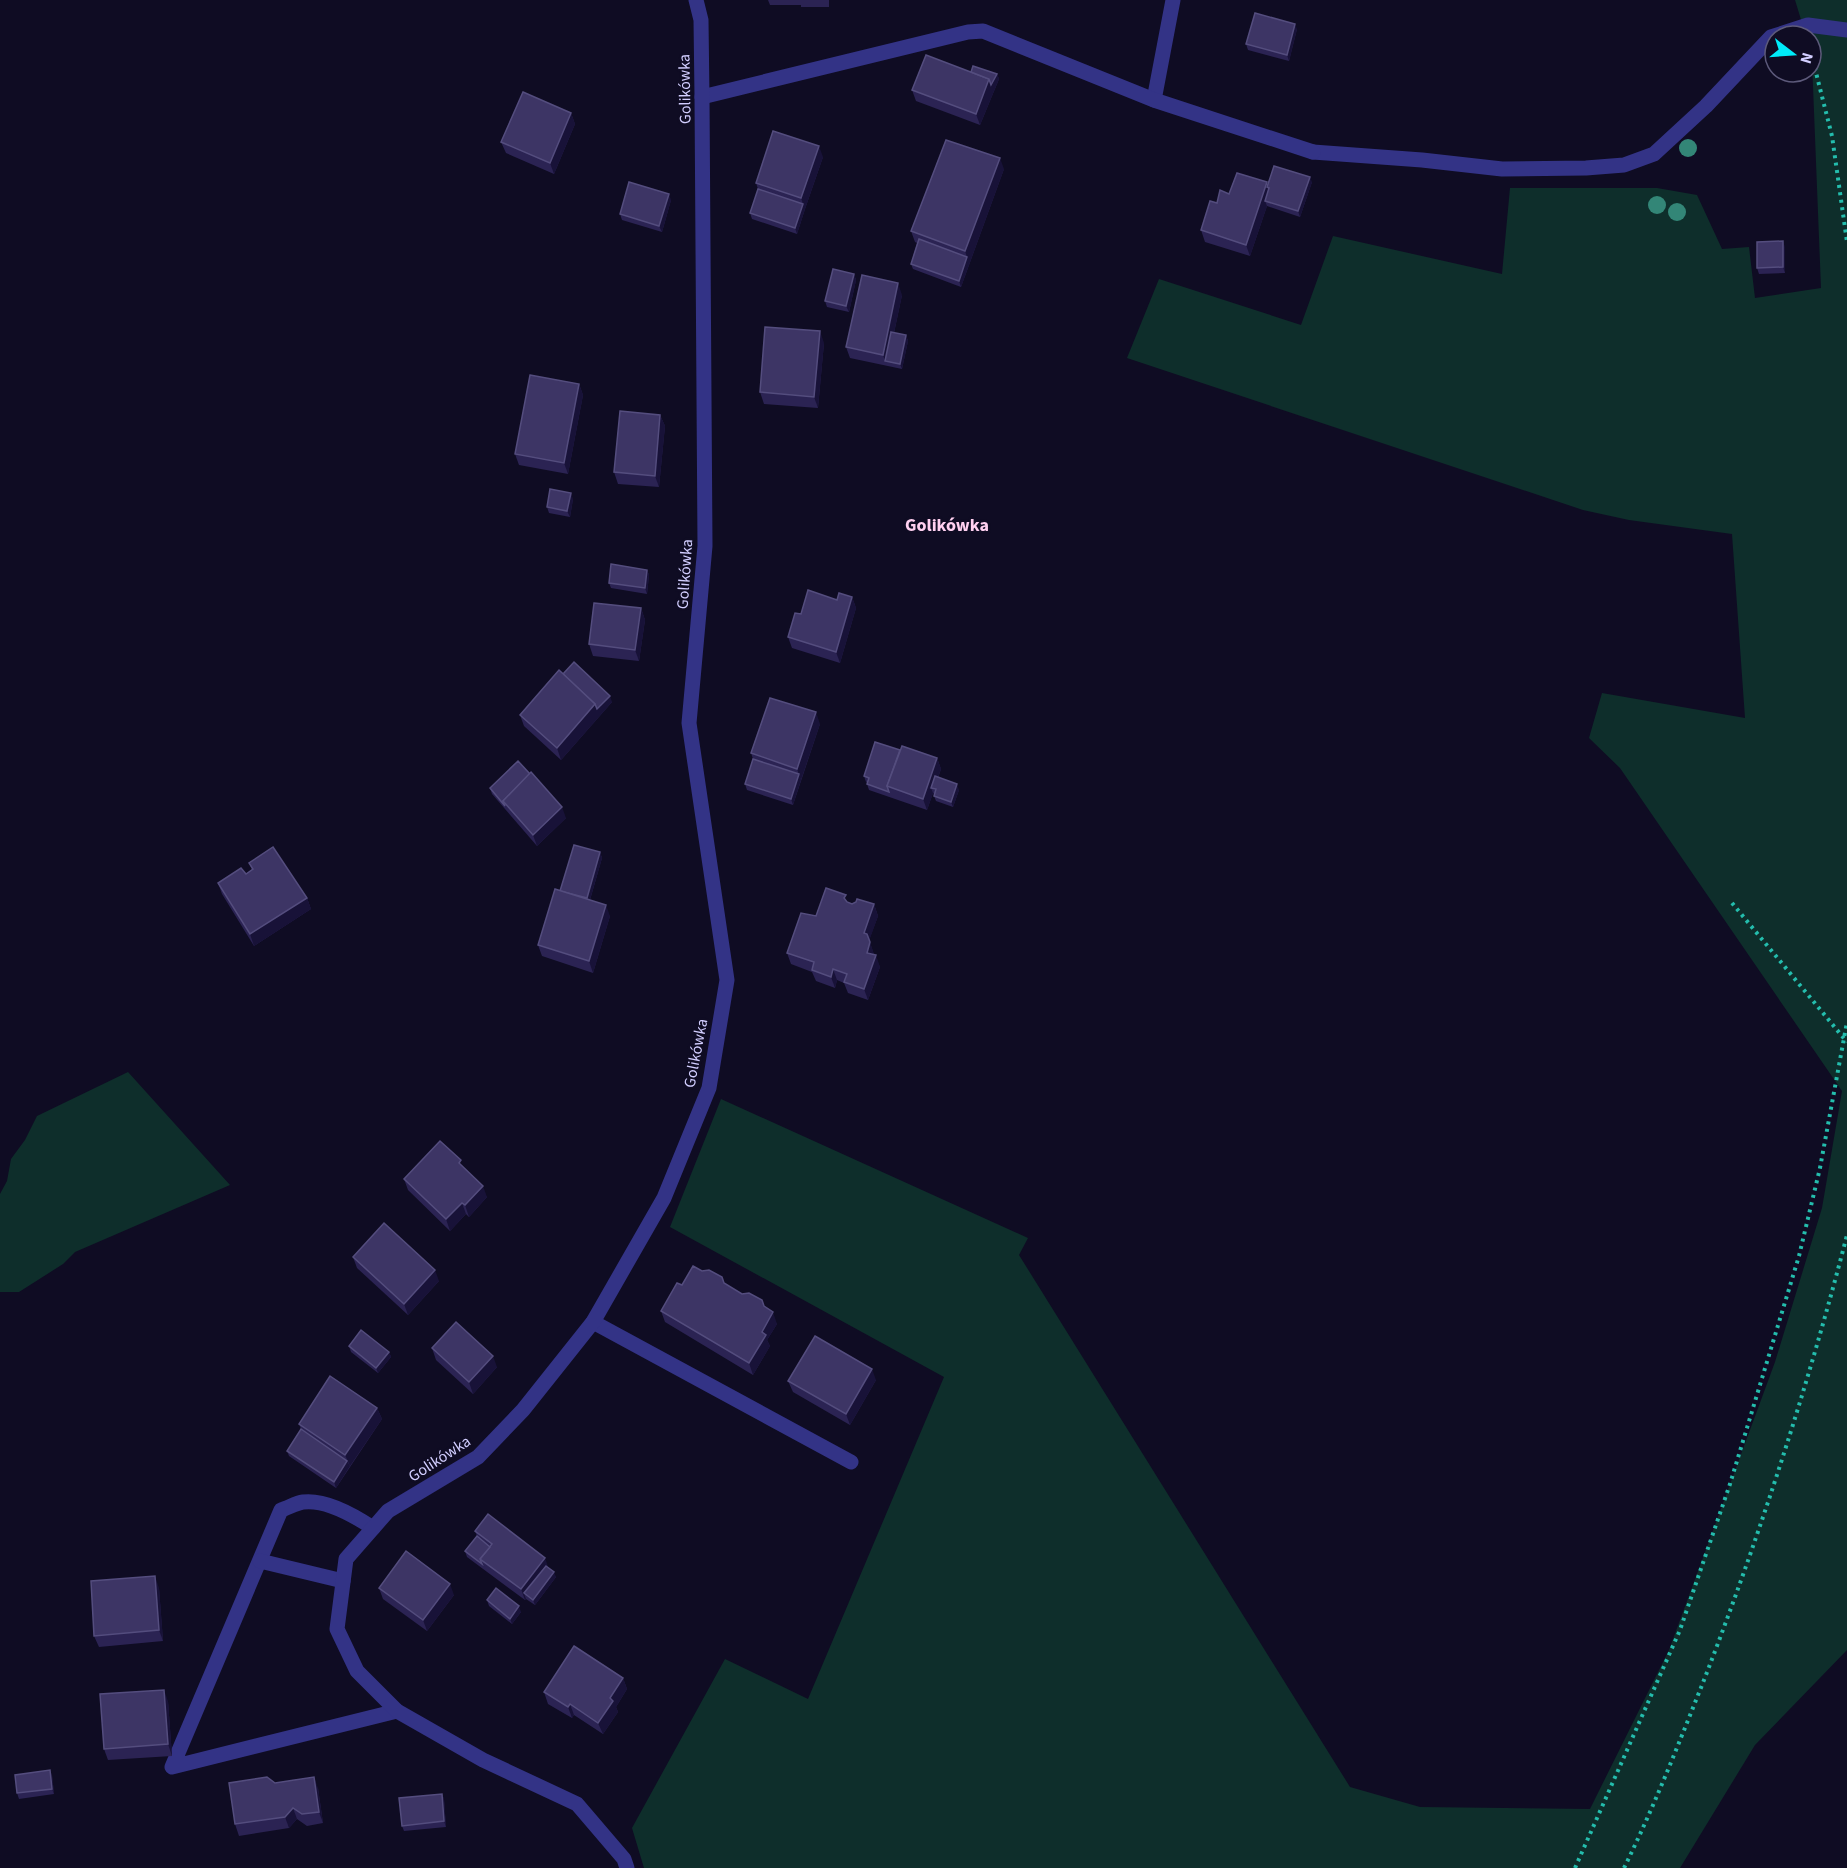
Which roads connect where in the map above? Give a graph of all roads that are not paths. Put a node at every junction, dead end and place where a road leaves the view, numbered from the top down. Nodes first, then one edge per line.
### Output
1 (696, 0) edge
2 (1173, 0) edge
3 (1847, 30) edge
4 (702, 97) junction
5 (1154, 100) junction
6 (592, 1322) junction
7 (851, 1462) dead end
8 (373, 1528) junction
9 (260, 1561) junction
10 (343, 1581) junction
11 (397, 1711) junction
12 (627, 1868) edge

1 - 4 street, Golikówka
2 - 5 street
3 - 5 street
4 - 5 street
4 - 6 street, Golikówka
6 - 7 street
6 - 8 street, Golikówka
8 - 9 street
8 - 10 street, Golikówka
9 - 10 street
9 - 11 street
10 - 11 street, Golikówka
11 - 12 street, Golikówka

